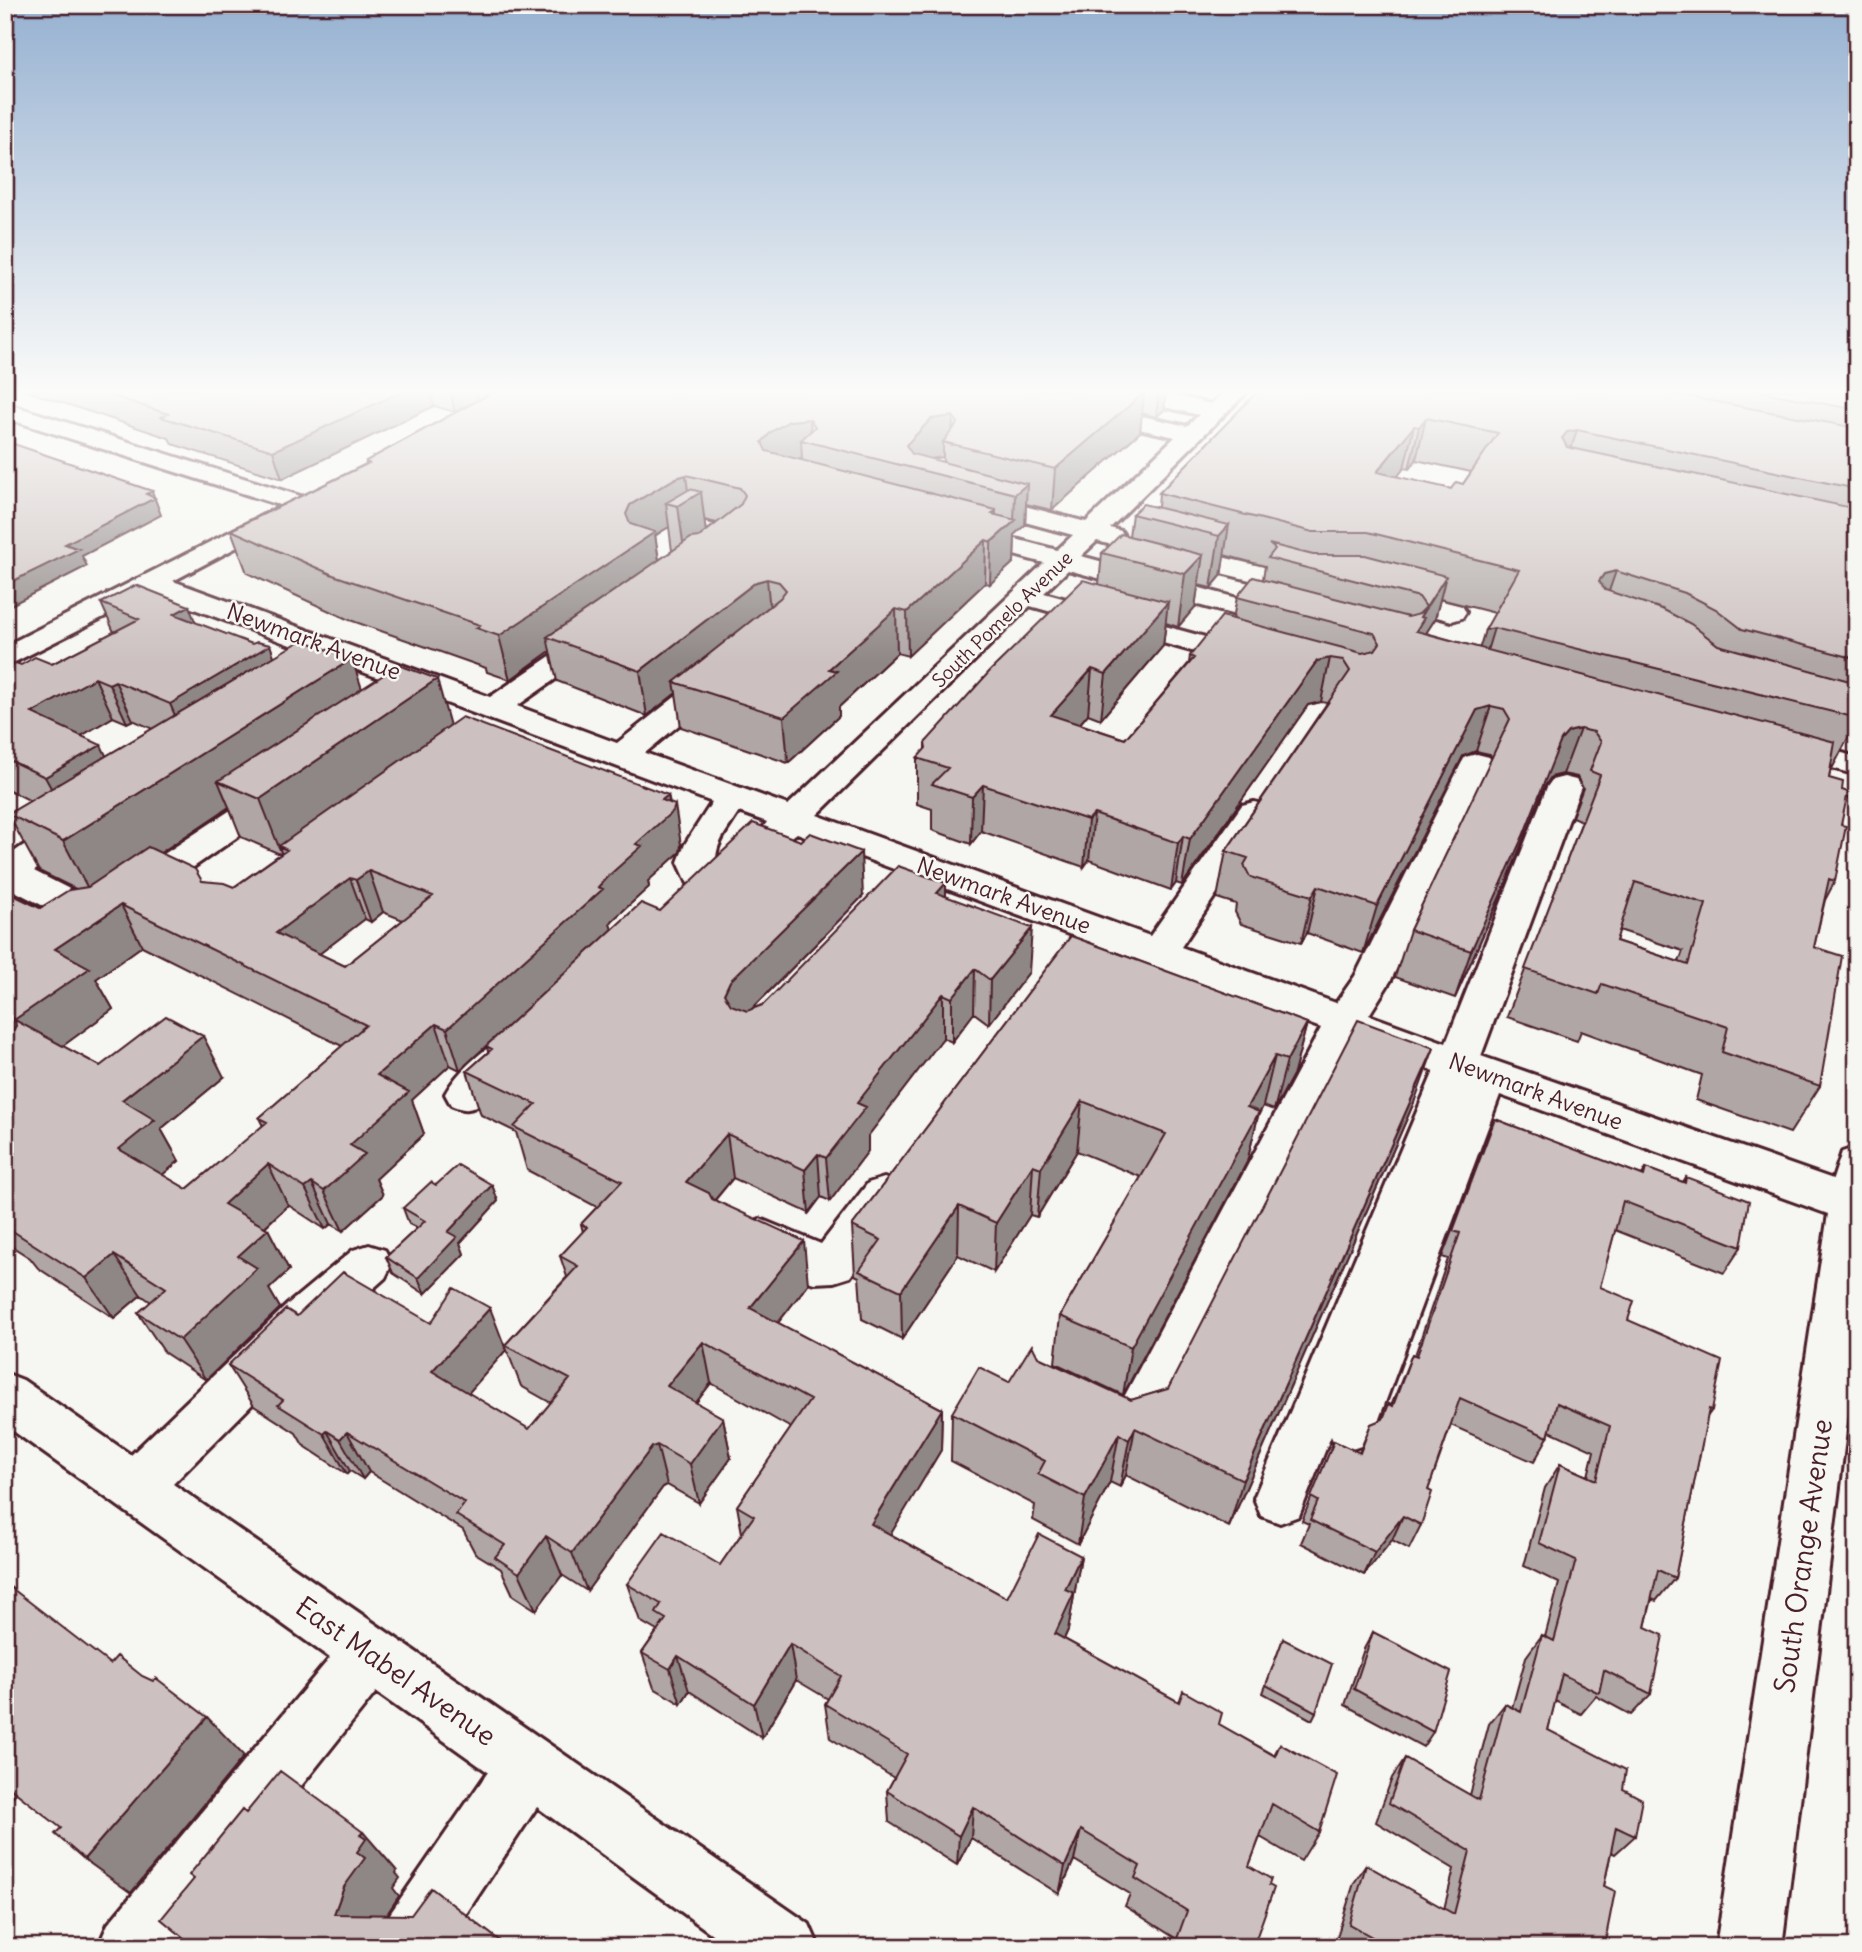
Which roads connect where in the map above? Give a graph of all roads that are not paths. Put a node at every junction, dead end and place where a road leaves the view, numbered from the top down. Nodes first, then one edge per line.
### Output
1 (229, 481) edge
2 (1143, 481) edge
3 (325, 491) edge
4 (957, 496) edge
5 (301, 504) junction
6 (1093, 530) junction
7 (937, 533) edge
8 (1057, 565) junction
9 (151, 583) junction
10 (1024, 596) junction
11 (1452, 612) dead end
12 (624, 618) edge
13 (1316, 628) edge
14 (356, 656) junction
15 (5, 659) edge
16 (740, 659) edge
17 (1273, 664) edge
18 (317, 680) edge
19 (502, 710) junction
20 (1857, 726) edge
21 (471, 739) edge
22 (1857, 744) edge
23 (623, 754) junction
24 (1763, 762) edge
25 (1476, 764) dead end
26 (309, 772) edge
27 (1274, 782) edge
28 (1564, 787) dead end
29 (1857, 788) edge
30 (733, 795) junction
31 (98, 816) edge
32 (796, 818) junction
33 (727, 864) junction
34 (671, 902) edge
35 (1087, 926) junction
36 (1158, 952) junction
37 (1059, 964) edge
38 (1345, 1021) junction
39 (534, 1029) edge
40 (1472, 1068) junction
41 (466, 1094) dead end
42 (909, 1163) edge
43 (1855, 1191) edge
44 (739, 1213) edge
45 (369, 1264) dead end
46 (5, 1396) edge
47 (1076, 1399) edge
48 (1352, 1426) dead end
49 (134, 1487) junction
50 (1280, 1498) dead end
51 (371, 1653) junction
52 (529, 1765) junction
53 (131, 1947) edge
54 (406, 1947) edge
55 (786, 1947) edge
56 (1749, 1947) edge

1 - 5 street
2 - 6 street, South Pomelo Avenue
3 - 5 street
4 - 6 street
5 - 9 street
6 - 8 street, South Pomelo Avenue
6 - 11 street
7 - 8 street
8 - 10 street, South Pomelo Avenue
8 - 13 street
9 - 14 street, Newmark Avenue
9 - 15 street
10 - 17 street
10 - 32 street, South Pomelo Avenue
12 - 19 street
14 - 18 street
14 - 19 street, Newmark Avenue
16 - 23 street
19 - 21 street
19 - 23 street, Newmark Avenue
20 - 22 street
23 - 30 street, Newmark Avenue
24 - 29 street
25 - 38 street
26 - 31 street
27 - 36 street
28 - 40 street
30 - 32 street, Newmark Avenue
30 - 33 street
32 - 33 street, South Pomelo Avenue
32 - 35 street, Newmark Avenue
33 - 34 street, South Pomelo Avenue
35 - 36 street, Newmark Avenue
35 - 37 street
36 - 38 street, Newmark Avenue
38 - 40 street, Newmark Avenue
38 - 47 street
39 - 41 street
40 - 43 street, Newmark Avenue
40 - 48 street
40 - 50 street
42 - 44 street
43 - 56 street, South Orange Avenue
45 - 49 street
46 - 49 street, East Mabel Avenue
49 - 51 street, East Mabel Avenue
51 - 52 street, East Mabel Avenue
51 - 53 street
52 - 54 street
52 - 55 street, East Mabel Avenue

